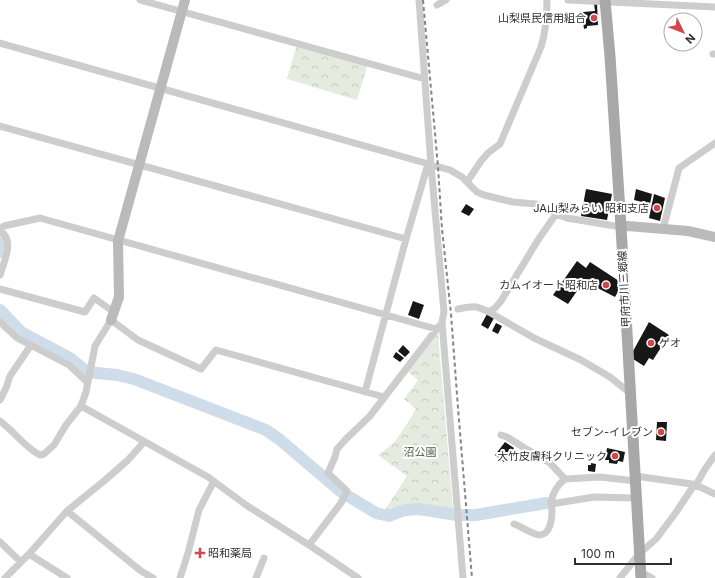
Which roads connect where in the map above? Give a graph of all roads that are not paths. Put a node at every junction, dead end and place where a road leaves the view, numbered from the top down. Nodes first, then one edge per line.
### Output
1 (140, 0) edge
2 (185, 0) edge
3 (419, 0) edge
4 (446, 0) edge
5 (547, 0) edge
6 (568, 0) edge
7 (605, 1) edge
8 (437, 5) dead end
9 (715, 7) edge
10 (181, 12) junction
11 (0, 43) edge
12 (425, 79) junction
13 (160, 89) junction
14 (0, 126) edge
15 (715, 143) edge
16 (140, 164) junction
17 (430, 164) junction
18 (467, 182) junction
19 (556, 214) junction
20 (621, 227) junction
21 (663, 229) junction
22 (0, 230) edge
23 (715, 237) edge
24 (406, 239) junction
25 (118, 240) junction
26 (0, 275) edge
27 (0, 289) edge
28 (458, 309) dead end
29 (489, 312) junction
30 (385, 315) junction
31 (113, 316) junction
32 (444, 320) junction
33 (0, 322) edge
34 (436, 329) junction
35 (31, 346) junction
36 (87, 381) junction
37 (365, 392) junction
38 (630, 393) junction
39 (384, 397) junction
40 (0, 400) edge
41 (81, 406) junction
42 (0, 421) edge
43 (501, 435) dead end
44 (144, 442) junction
45 (715, 455) edge
46 (635, 478) junction
47 (565, 479) junction
48 (214, 481) junction
49 (695, 485) junction
50 (715, 494) edge
51 (636, 498) junction
52 (551, 504) junction
53 (67, 511) junction
54 (514, 524) dead end
55 (0, 542) edge
56 (309, 545) junction
57 (28, 554) junction
58 (639, 554) junction
59 (264, 558) dead end
60 (21, 562) junction
61 (641, 575) edge
62 (4, 578) edge
63 (67, 578) edge
64 (153, 578) edge
65 (180, 578) edge
66 (256, 578) edge
67 (358, 578) edge
68 (463, 578) edge
69 (620, 578) edge
70 (652, 578) edge

1 - 10 street
2 - 10 street
3 - 12 street
4 - 8 street
5 - 18 street
6 - 7 street
7 - 9 street
7 - 20 main road, 甲府市川三郷線
10 - 12 street
10 - 13 street
11 - 13 street
12 - 17 street
13 - 16 street
13 - 17 street
14 - 16 street
15 - 21 street
16 - 24 street
16 - 25 street
17 - 18 street
17 - 24 street
17 - 32 street
18 - 19 street
19 - 20 street
19 - 29 street
20 - 21 street
20 - 38 main road, 甲府市川三郷線
21 - 23 street
22 - 25 street
22 - 26 street
24 - 30 street
25 - 30 street
25 - 31 street
27 - 31 street
28 - 29 street
29 - 38 street
30 - 34 street
30 - 37 street
31 - 36 street
31 - 37 street
32 - 34 street
32 - 68 street
33 - 35 street
34 - 39 street
35 - 36 street
35 - 40 street
36 - 41 street
37 - 39 street
38 - 46 main road, 甲府市川三郷線
39 - 56 street
41 - 42 street
41 - 44 street
43 - 47 street
44 - 48 street
44 - 53 street
45 - 49 street
46 - 47 street
46 - 49 street
46 - 51 main road, 甲府市川三郷線
47 - 52 street
48 - 56 street
48 - 65 street
49 - 50 street
49 - 58 street
51 - 52 street
51 - 58 main road, 甲府市川三郷線
52 - 54 street
53 - 57 street
53 - 64 street
55 - 60 street
56 - 67 street
57 - 60 street
57 - 63 street
58 - 61 main road, 甲府市川三郷線
58 - 69 street
59 - 66 street
60 - 62 street
61 - 70 street

